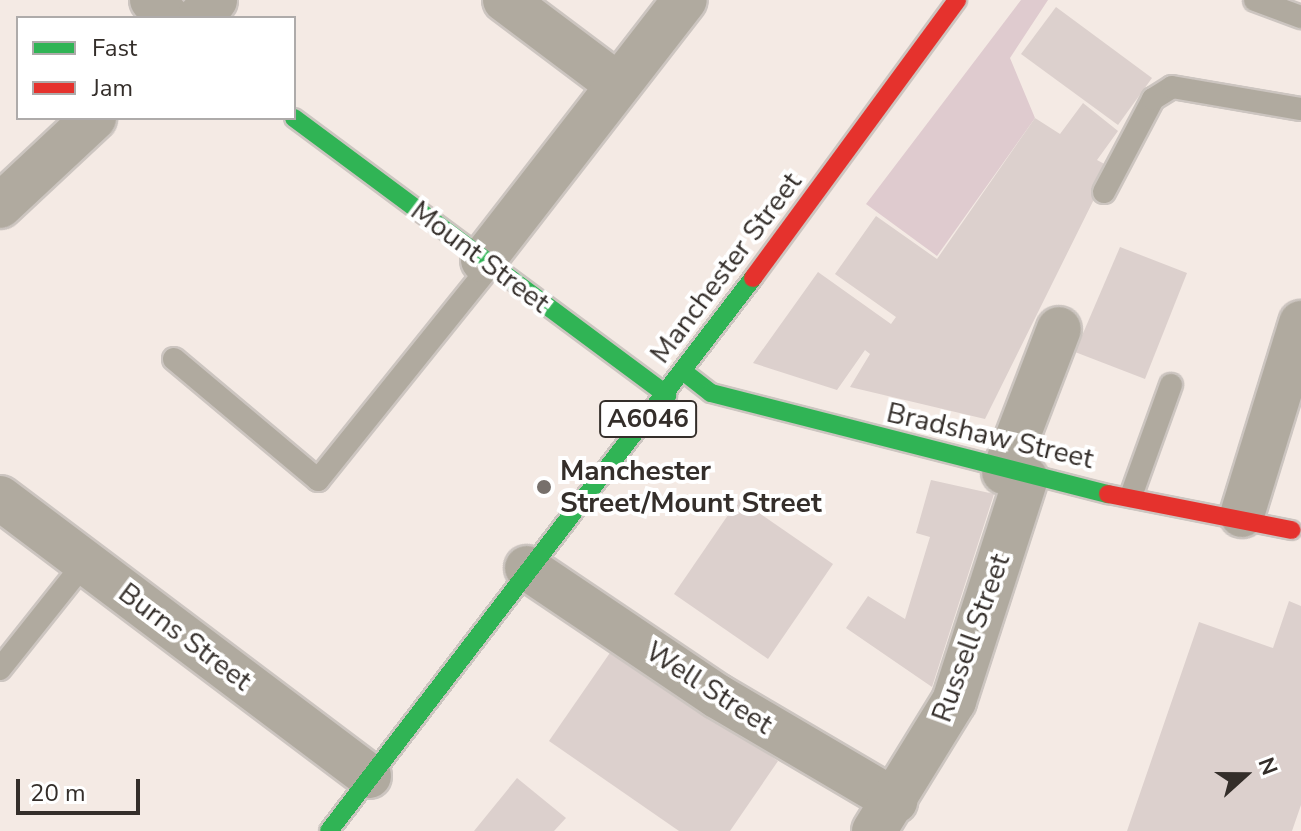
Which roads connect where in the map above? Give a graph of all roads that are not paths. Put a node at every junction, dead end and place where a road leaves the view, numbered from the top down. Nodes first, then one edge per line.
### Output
1 (152, 0) edge
2 (215, 0) edge
3 (505, 0) edge
4 (685, 0) edge
5 (957, 0) edge
6 (1255, 0) edge
7 (166, 16) edge
8 (201, 16) edge
9 (1301, 17) edge
10 (617, 84) junction
11 (1301, 109) edge
12 (296, 119) edge
13 (92, 120) edge
14 (1104, 192) dead end
15 (0, 206) edge
16 (487, 262) junction
17 (1301, 323) edge
18 (1059, 329) dead end
19 (174, 359) dead end
20 (684, 372) junction
21 (1171, 385) dead end
22 (667, 395) junction
23 (1015, 475) junction
24 (1131, 496) junction
25 (0, 498) edge
26 (1242, 515) junction
27 (1292, 530) dead end
28 (85, 562) junction
29 (527, 568) junction
30 (0, 669) edge
31 (369, 776) junction
32 (884, 816) edge
33 (329, 831) edge

1 - 7 street
2 - 8 street
3 - 10 street
4 - 10 street
5 - 20 street, Manchester Street / A6046
6 - 9 lane
10 - 16 street
11 - 14 lane
12 - 16 street, Mount Street
13 - 15 street
16 - 19 lane
16 - 22 street, Mount Street
17 - 26 street
18 - 23 street, Russell Street
20 - 22 street, Manchester Street / A6046
20 - 23 street, Bradshaw Street
21 - 24 lane
22 - 29 street, Manchester Street / A6046
23 - 24 street, Bradshaw Street
23 - 32 street, Russell Street
24 - 26 street, Bradshaw Street
25 - 28 street, Burns Street
26 - 27 street, Bradshaw Street
28 - 30 lane
28 - 31 street, Burns Street
29 - 31 street, Manchester Street / A6046
29 - 32 street, Well Street
31 - 33 street, Manchester Street / A6046

